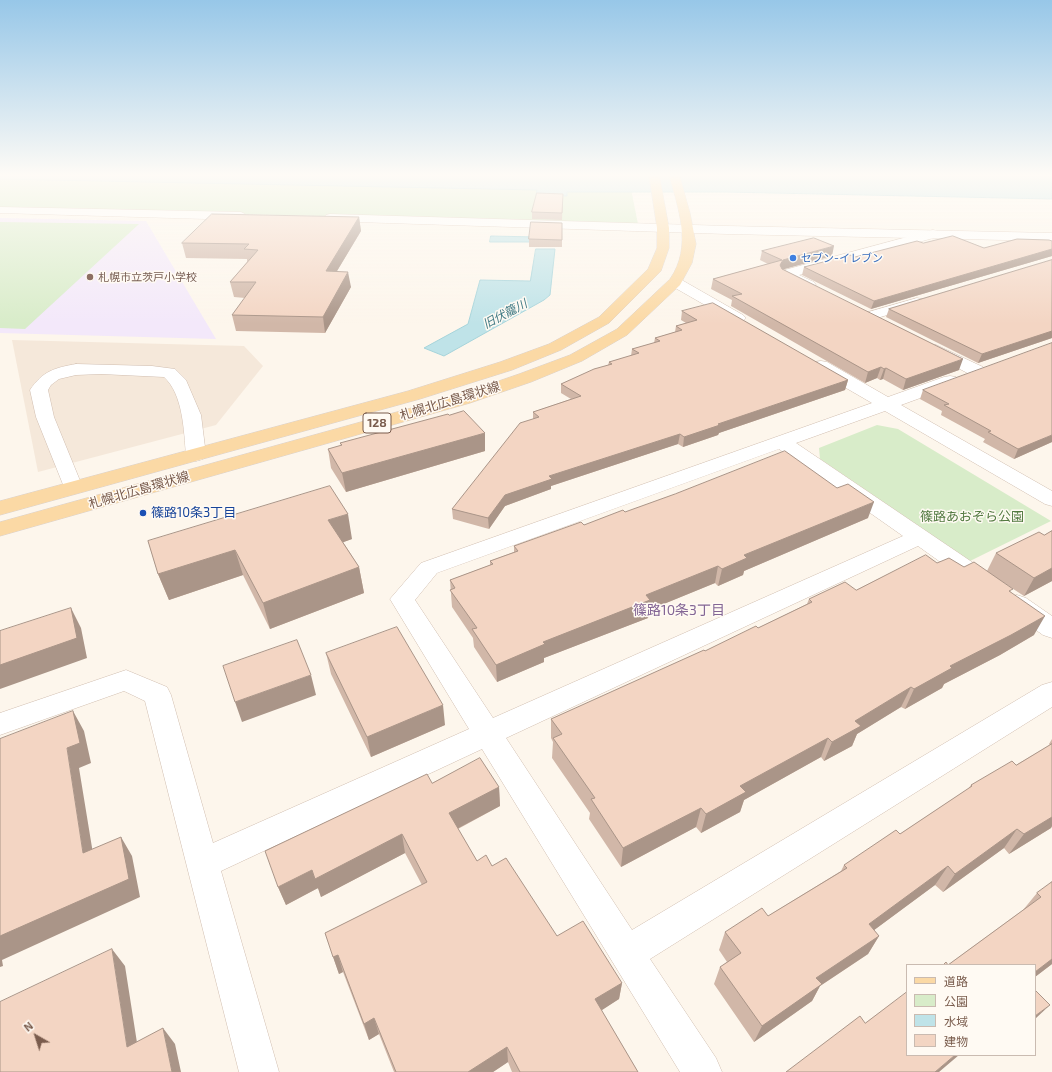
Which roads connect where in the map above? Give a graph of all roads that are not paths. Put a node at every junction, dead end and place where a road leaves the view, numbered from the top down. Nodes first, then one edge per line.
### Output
1 (539, 224) edge
2 (662, 224) edge
3 (686, 224) edge
4 (663, 228) junction
5 (687, 229) junction
6 (933, 234) junction
7 (1046, 237) edge
8 (1052, 245) edge
9 (675, 282) junction
10 (821, 292) edge
11 (931, 298) edge
12 (856, 309) edge
13 (870, 316) junction
14 (885, 324) edge
15 (749, 325) edge
16 (928, 345) edge
17 (809, 360) edge
18 (886, 404) junction
19 (782, 442) junction
20 (196, 455) junction
21 (1052, 480) edge
22 (73, 488) junction
23 (1033, 489) junction
24 (1052, 500) edge
25 (0, 508) edge
26 (0, 530) edge
27 (919, 537) junction
28 (1052, 629) edge
29 (1052, 693) edge
30 (0, 724) edge
31 (488, 734) junction
32 (203, 863) junction
33 (627, 953) junction
34 (260, 1072) edge
35 (702, 1072) edge

1 - 4 street
2 - 4 main road, 札幌北広島環状線 / 128
3 - 5 main road, 札幌北広島環状線 / 128
4 - 5 street
4 - 20 main road, 札幌北広島環状線 / 128
5 - 6 street
5 - 9 main road, 札幌北広島環状線 / 128
6 - 7 street
6 - 10 street
7 - 8 street
9 - 15 street
9 - 26 main road, 札幌北広島環状線 / 128
11 - 13 street
12 - 13 street
13 - 14 street
16 - 18 street
17 - 18 street
18 - 19 street
18 - 23 street
19 - 27 street
19 - 31 street
20 - 22 main road, 札幌北広島環状線 / 128
20 - 22 street
21 - 23 street
22 - 25 main road, 札幌北広島環状線 / 128
23 - 24 street
27 - 28 street
27 - 31 street
29 - 33 street
30 - 32 street
31 - 32 street
31 - 33 street
32 - 34 street
33 - 35 street

